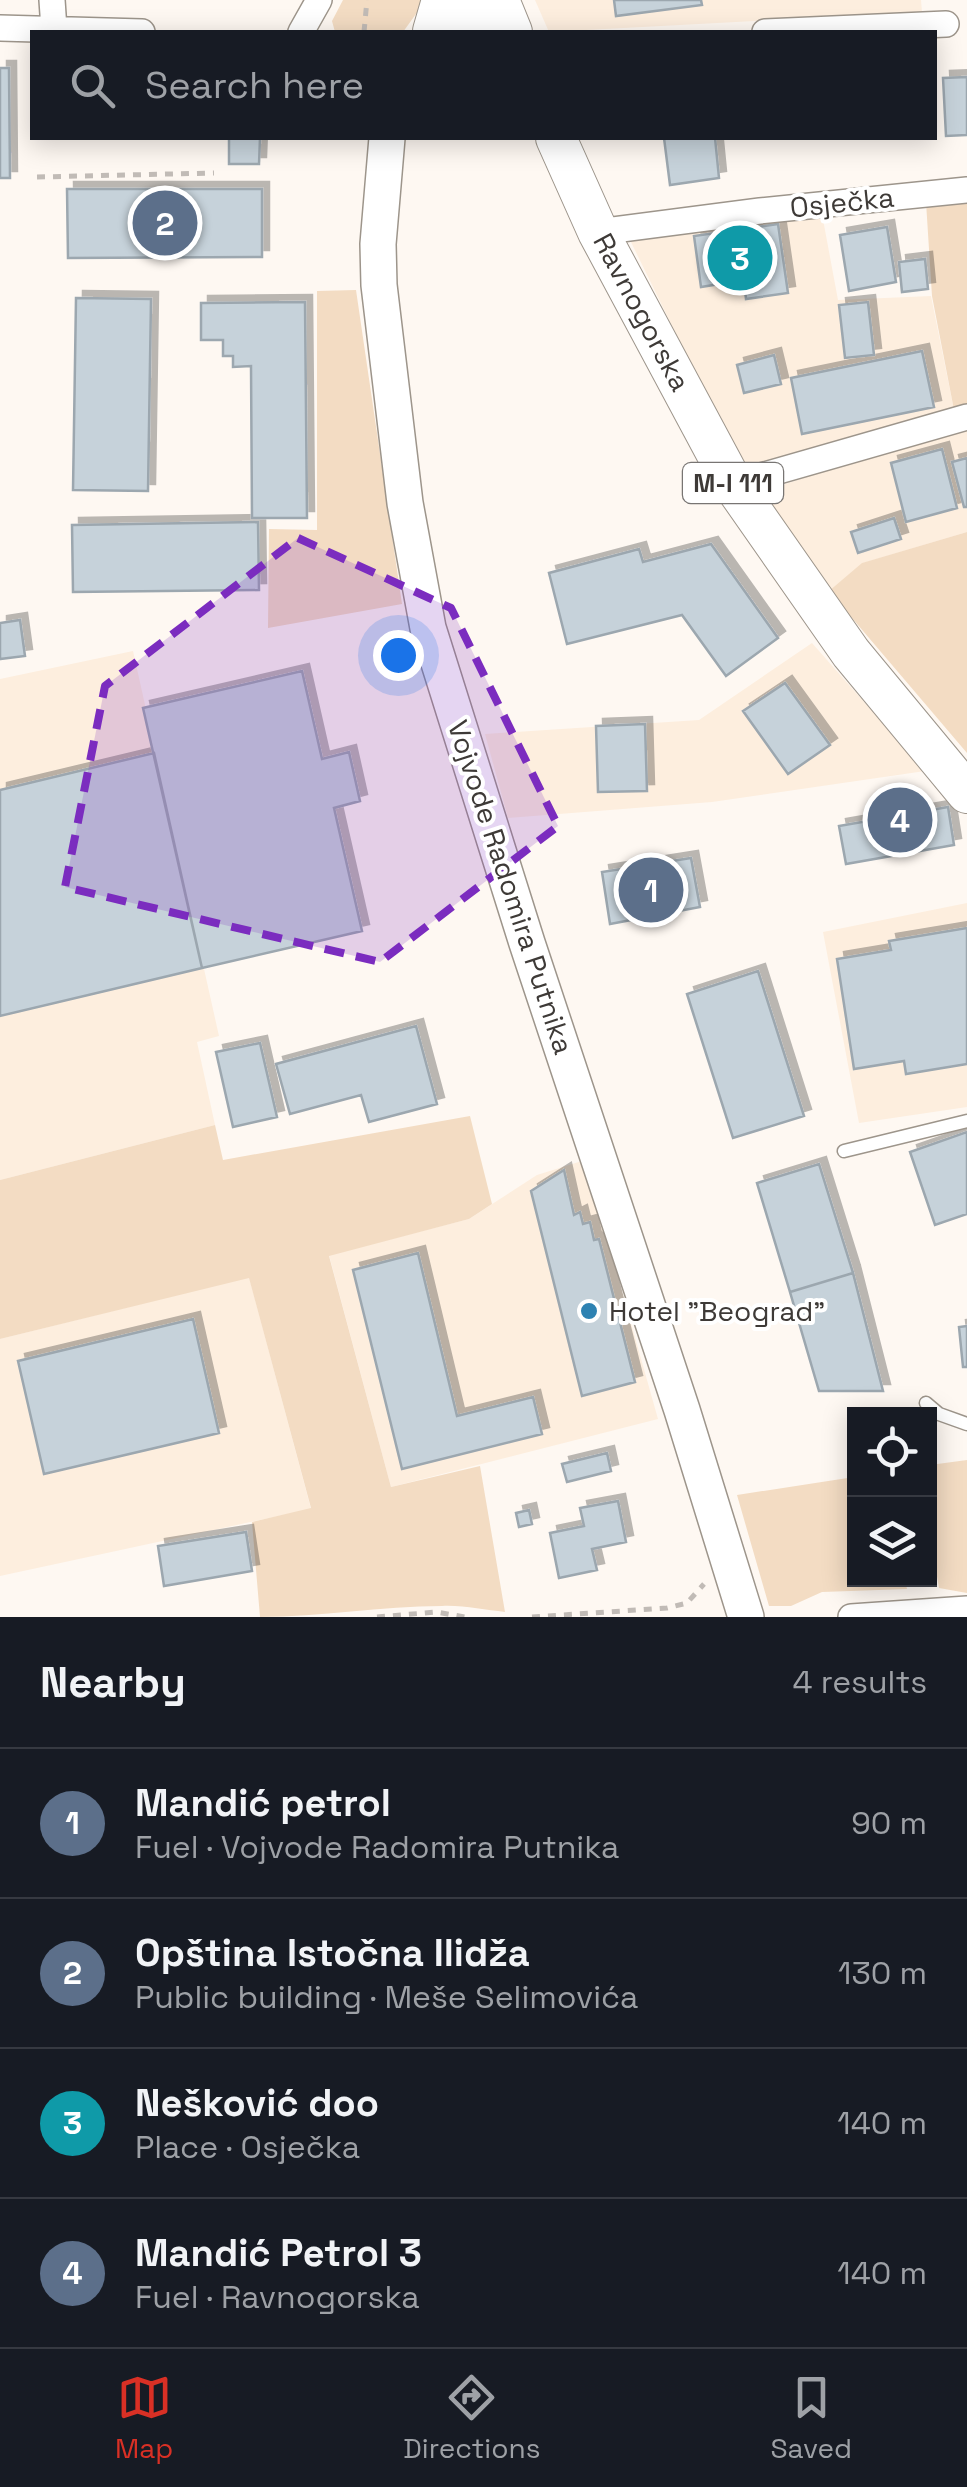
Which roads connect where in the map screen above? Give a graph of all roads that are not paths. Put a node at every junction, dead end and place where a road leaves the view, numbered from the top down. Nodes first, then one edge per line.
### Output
1 (52, 0) edge
2 (319, 0) edge
3 (436, 21) edge
4 (504, 23) edge
5 (946, 24) dead end
6 (0, 28) edge
7 (54, 29) junction
8 (83, 30) edge
9 (302, 30) edge
10 (810, 30) edge
11 (387, 140) edge
12 (557, 140) edge
13 (967, 190) edge
14 (598, 232) junction
15 (967, 417) edge
16 (733, 484) junction
17 (967, 793) edge
18 (967, 1121) edge
19 (844, 1151) dead end
20 (926, 1403) dead end
21 (967, 1424) edge
22 (967, 1609) edge
23 (746, 1617) edge
24 (851, 1617) edge

1 - 7 street
2 - 9 street
3 - 4 main road
5 - 10 street
6 - 7 street
7 - 8 street
11 - 23 main road, Vojvode Radomira Putnika
12 - 14 main road, Ravnogorska / M-I 111
13 - 14 street, Osječka
14 - 16 main road, Ravnogorska / M-I 111
15 - 16 street
16 - 17 main road, Ravnogorska / M-I 111
18 - 19 lane
20 - 21 lane
22 - 24 street

